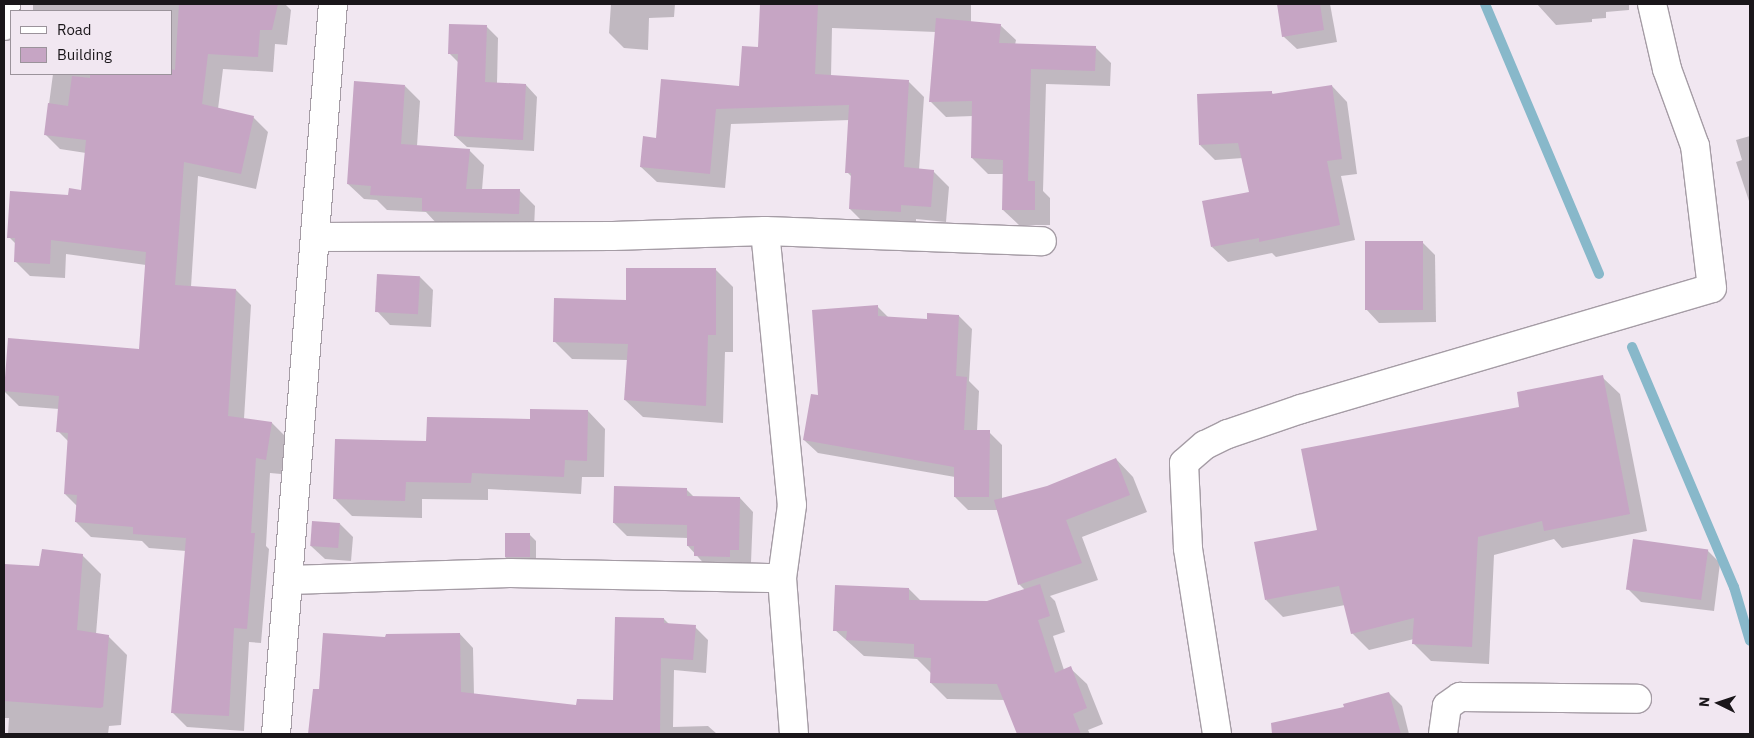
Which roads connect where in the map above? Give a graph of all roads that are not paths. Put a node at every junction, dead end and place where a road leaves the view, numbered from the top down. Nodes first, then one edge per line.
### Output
1 (6, 4) edge
2 (333, 4) edge
3 (1652, 4) edge
4 (4, 26) edge
5 (765, 231) junction
6 (317, 237) junction
7 (1042, 241) dead end
8 (782, 578) junction
9 (289, 580) junction
10 (1637, 699) dead end
11 (276, 734) edge
12 (794, 734) edge
13 (1216, 734) edge
14 (1443, 734) edge

1 - 4 street
2 - 6 street
3 - 13 street
5 - 6 street
5 - 7 street
5 - 8 street
6 - 9 street
8 - 9 street
8 - 12 street
9 - 11 street
10 - 14 street

